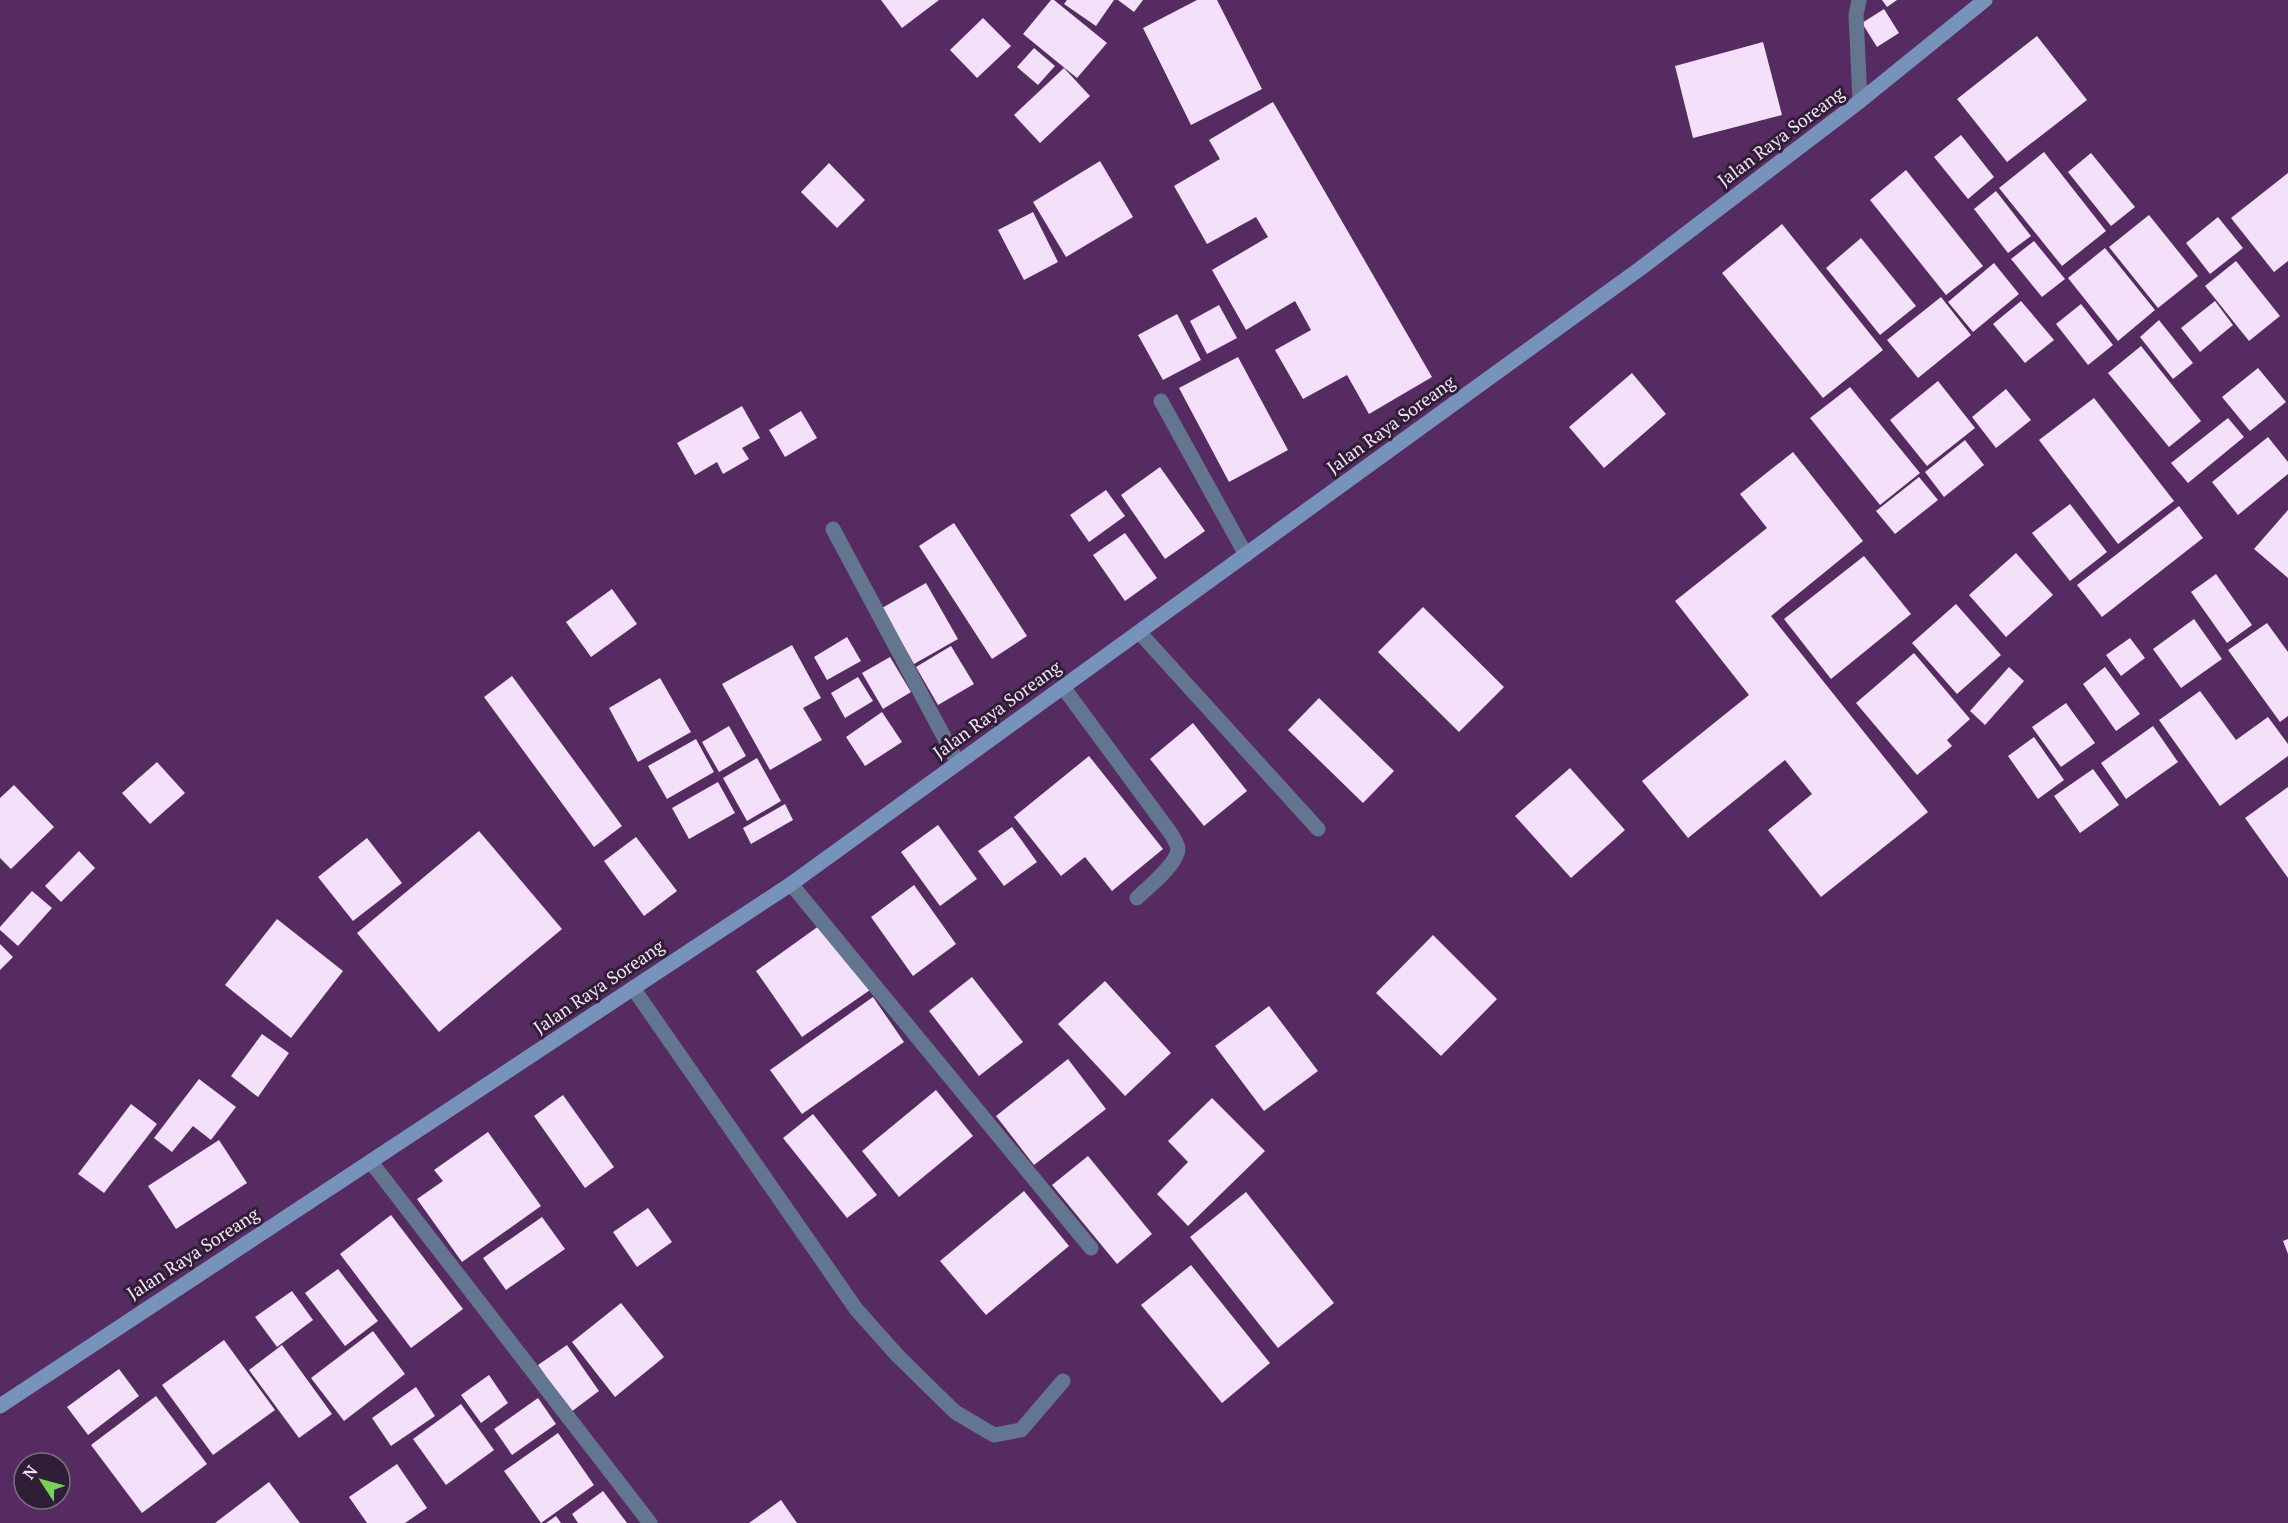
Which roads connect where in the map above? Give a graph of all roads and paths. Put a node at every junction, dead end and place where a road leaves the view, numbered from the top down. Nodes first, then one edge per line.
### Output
1 (1859, 0) edge
2 (1985, 0) edge
3 (1860, 101) junction
4 (1161, 401) dead end
5 (833, 529) dead end
6 (1245, 555) junction
7 (1139, 632) junction
8 (1063, 687) junction
9 (958, 763) junction
10 (1318, 829) dead end
11 (791, 884) junction
12 (1137, 898) dead end
13 (633, 988) junction
14 (371, 1162) junction
15 (1091, 1248) dead end
16 (1063, 1382) dead end
17 (0, 1406) edge
18 (650, 1523) edge

1 - 3 street
2 - 3 main road, Jalan Raya Soreang
3 - 6 main road, Jalan Raya Soreang
4 - 6 street
5 - 9 street
6 - 7 main road, Jalan Raya Soreang
7 - 8 main road, Jalan Raya Soreang
7 - 10 street
8 - 9 main road, Jalan Raya Soreang
8 - 12 street
9 - 11 main road, Jalan Raya Soreang
11 - 13 main road, Jalan Raya Soreang
11 - 15 street
13 - 14 main road, Jalan Raya Soreang
13 - 16 street
14 - 17 main road, Jalan Raya Soreang
14 - 18 street

